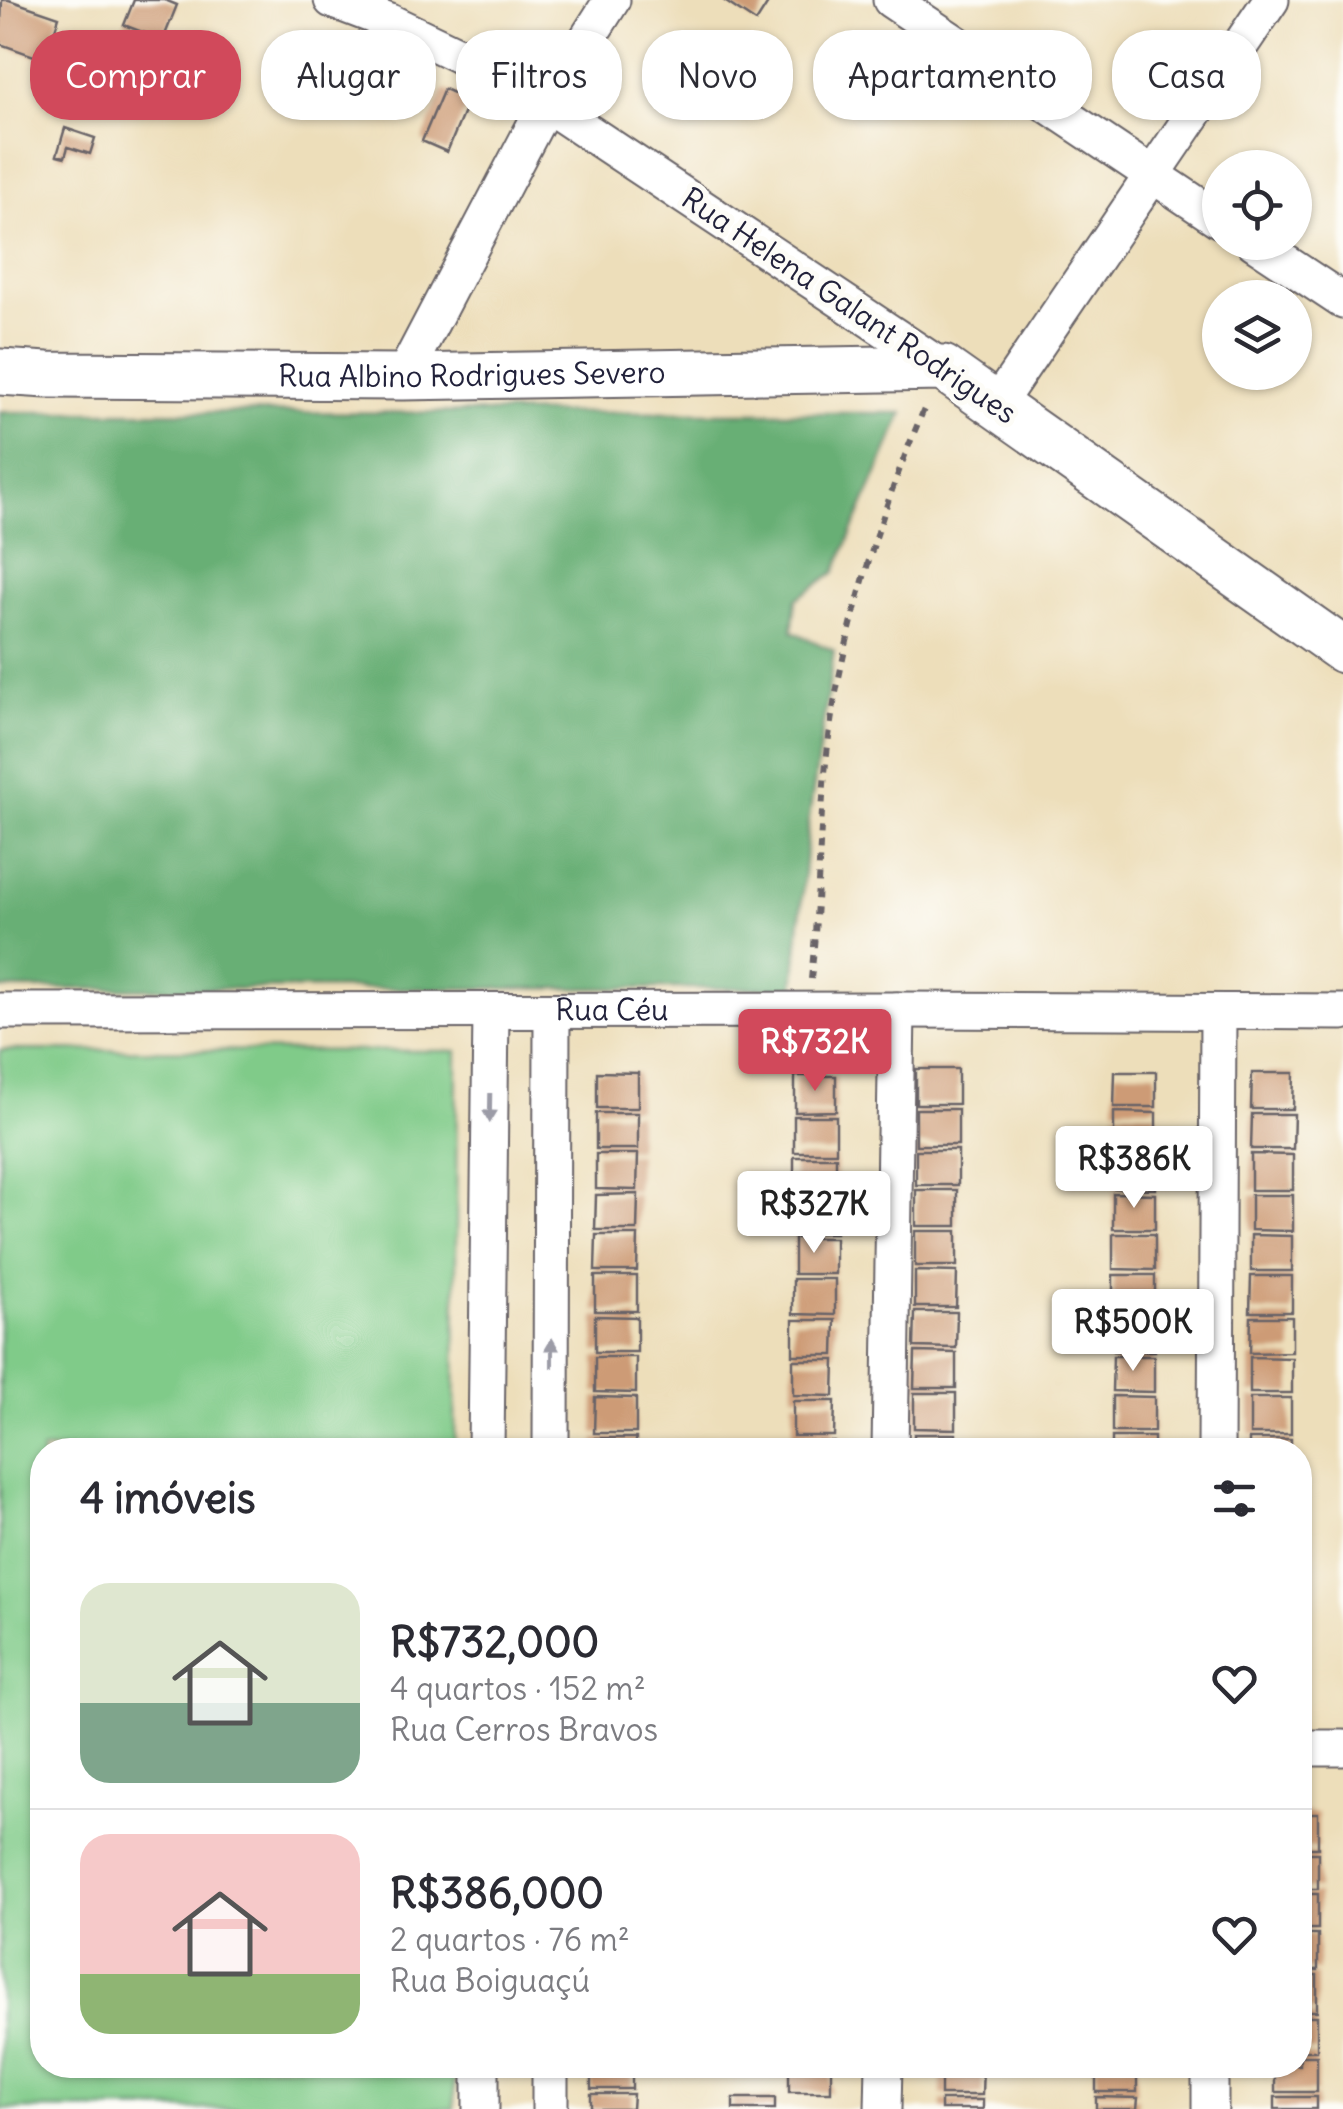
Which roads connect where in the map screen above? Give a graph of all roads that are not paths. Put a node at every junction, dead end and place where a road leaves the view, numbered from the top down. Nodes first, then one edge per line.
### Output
1 (332, 0) edge
2 (612, 0) edge
3 (890, 0) edge
4 (1271, 0) edge
5 (593, 30) edge
6 (456, 54) edge
7 (538, 120) edge
8 (570, 120) edge
9 (1152, 175) junction
10 (1202, 208) edge
11 (1281, 260) edge
12 (1343, 301) edge
13 (943, 368) junction
14 (0, 372) edge
15 (403, 377) junction
16 (997, 404) junction
17 (1343, 650) edge
18 (552, 1010) junction
19 (897, 1010) junction
20 (0, 1011) edge
21 (490, 1011) junction
22 (1218, 1012) junction
23 (1343, 1012) edge
24 (486, 1438) edge
25 (552, 1438) edge
26 (890, 1438) edge
27 (1216, 1438) edge
28 (1312, 1748) edge
29 (1343, 1748) edge
30 (481, 2078) edge
31 (550, 2078) edge
32 (884, 2078) edge
33 (1210, 2078) edge
34 (481, 2109) edge
35 (550, 2109) edge
36 (883, 2109) edge
37 (1210, 2109) edge

1 - 6 street, Rua Helena Galant Rodrigues
2 - 5 street
3 - 9 street
4 - 9 street
7 - 15 street
8 - 13 street, Rua Helena Galant Rodrigues
9 - 10 street
9 - 16 street
11 - 12 street
13 - 15 street, Rua Albino Rodrigues Severo
13 - 16 street, Rua Helena Galant Rodrigues
14 - 15 street, Rua Albino Rodrigues Severo
16 - 17 street, Rua Helena Galant Rodrigues
18 - 19 street, Rua Céu
18 - 21 street, Rua Céu
25 -> 18 street
19 - 22 street, Rua Céu
19 - 26 street
20 - 21 street, Rua Céu
21 -> 24 street
22 - 23 street, Rua Céu
22 - 27 street
28 - 29 street
30 - 34 street
31 - 35 street
32 - 36 street
33 - 37 street

